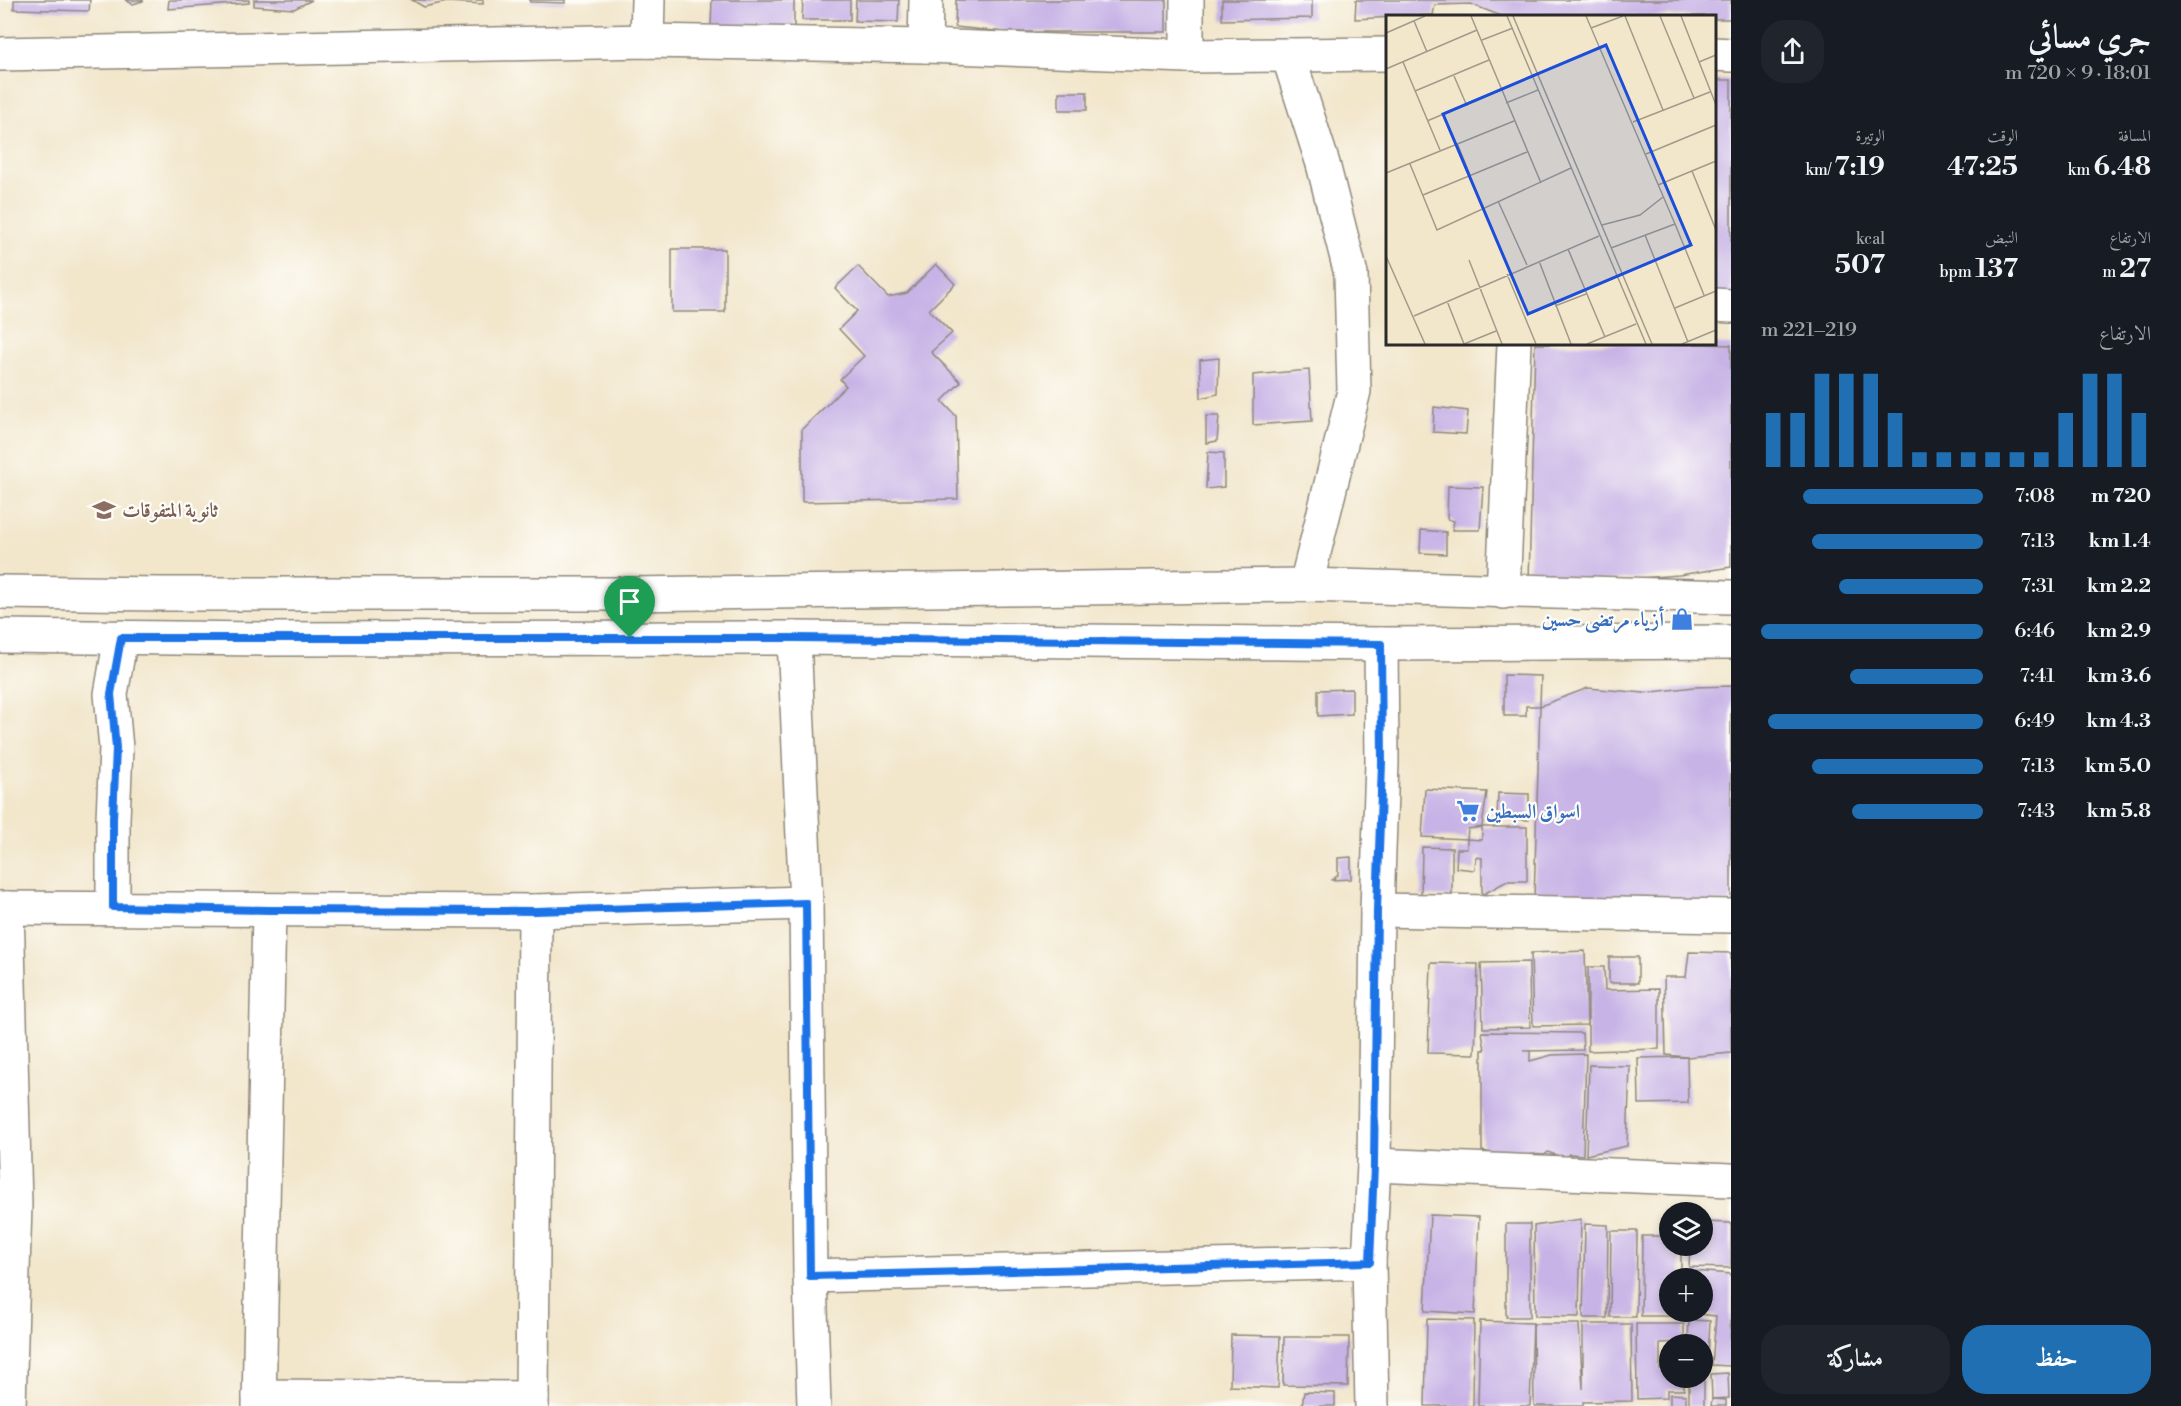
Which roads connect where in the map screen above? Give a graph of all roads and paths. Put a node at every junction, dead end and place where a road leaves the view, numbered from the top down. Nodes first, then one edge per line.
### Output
1 (648, 0) edge
2 (926, 0) edge
3 (1187, 0) edge
4 (647, 41) junction
5 (925, 46) junction
6 (0, 54) edge
7 (1386, 54) edge
8 (1716, 54) edge
9 (1288, 55) junction
10 (1731, 55) edge
11 (1187, 56) junction
12 (1716, 305) edge
13 (1731, 306) edge
14 (1514, 345) edge
15 (1305, 585) junction
16 (0, 592) edge
17 (1503, 592) junction
18 (1731, 597) edge
19 (0, 636) edge
20 (121, 638) junction
21 (794, 638) junction
22 (1731, 642) edge
23 (1381, 644) junction
24 (806, 903) junction
25 (113, 907) junction
26 (4, 908) edge
27 (269, 910) junction
28 (1377, 910) junction
29 (535, 911) junction
30 (1731, 916) edge
31 (1374, 1165) junction
32 (1731, 1180) edge
33 (8, 1204) edge
34 (1370, 1262) junction
35 (810, 1276) junction
36 (259, 1401) edge
37 (532, 1402) edge
38 (9, 1406) edge
39 (814, 1406) edge
40 (1372, 1406) edge

1 - 4 street
2 - 5 street
3 - 11 street
4 - 5 street
4 - 6 street
5 - 11 street
7 - 9 street
8 - 10 street
9 - 11 street
9 - 15 street
12 - 13 street
14 - 17 street
15 - 16 street
15 - 17 street
17 - 18 street
19 - 20 street
20 - 21 street
20 - 25 street
21 - 23 street
21 - 24 street
22 - 23 street
23 - 28 street
24 - 29 street
24 - 35 street
25 - 26 street
25 - 27 street
26 - 33 street
27 - 29 street
27 - 36 street
28 - 30 street
28 - 31 street
29 - 37 street
31 - 32 street
31 - 34 street
33 - 38 street
34 - 35 street
34 - 40 street
35 - 39 street
36 - 37 street

